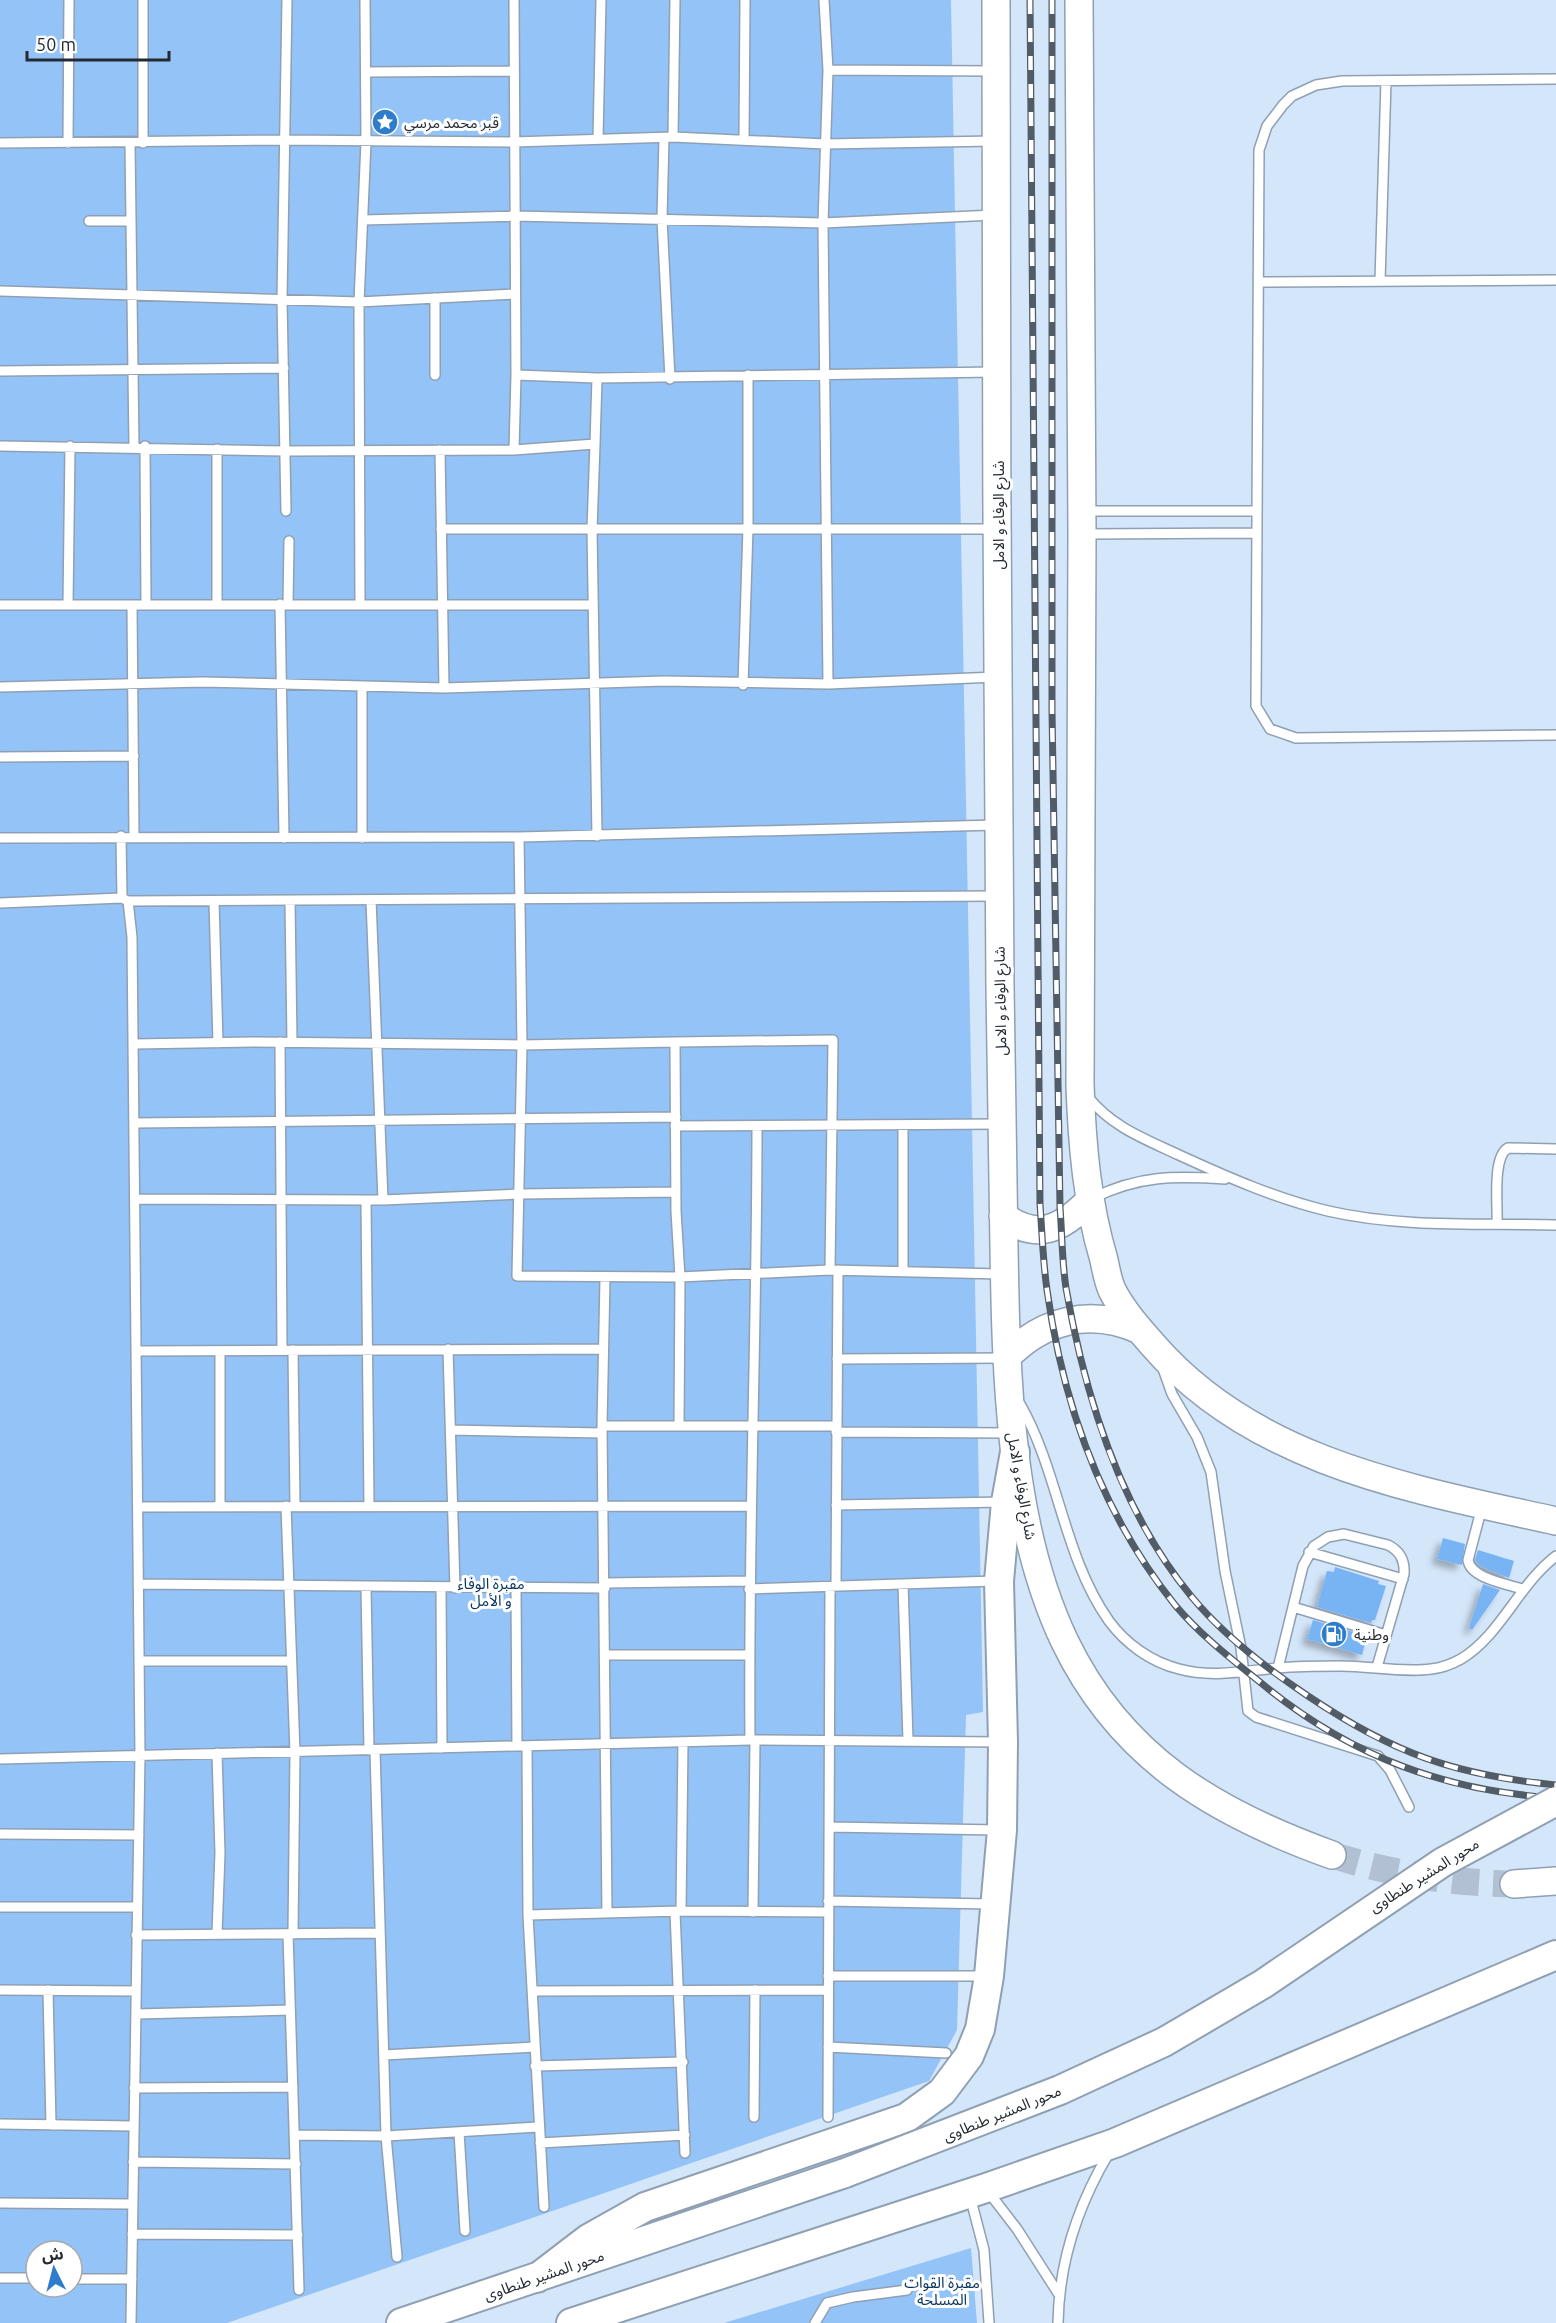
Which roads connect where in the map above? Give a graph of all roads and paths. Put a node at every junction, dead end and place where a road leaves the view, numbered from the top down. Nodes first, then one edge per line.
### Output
1 (69, 0) edge
2 (143, 0) edge
3 (287, 0) edge
4 (365, 0) edge
5 (514, 0) edge
6 (601, 0) edge
7 (675, 0) edge
8 (745, 0) edge
9 (824, 0) edge
10 (996, 0) edge
11 (1079, 0) edge
12 (514, 70) junction
13 (828, 70) junction
14 (996, 71) junction
15 (366, 72) junction
16 (1556, 79) edge
17 (1386, 81) junction
18 (668, 138) junction
19 (598, 139) junction
20 (286, 140) junction
21 (744, 140) junction
22 (513, 141) junction
23 (996, 141) junction
24 (366, 142) junction
25 (68, 143) junction
26 (143, 143) junction
27 (0, 144) edge
28 (130, 144) junction
29 (825, 144) junction
30 (997, 215) junction
31 (515, 216) junction
32 (662, 219) junction
33 (363, 220) junction
34 (89, 221) dead end
35 (131, 221) junction
36 (823, 223) junction
37 (1556, 280) edge
38 (1380, 281) junction
39 (1258, 282) junction
40 (0, 291) edge
41 (515, 294) junction
42 (131, 295) junction
43 (435, 298) junction
44 (282, 299) junction
45 (359, 302) junction
46 (284, 368) junction
47 (133, 370) junction
48 (0, 371) edge
49 (997, 372) junction
50 (435, 375) dead end
51 (516, 375) junction
52 (748, 375) junction
53 (824, 375) junction
54 (597, 378) junction
55 (670, 379) junction
56 (595, 444) junction
57 (0, 446) edge
58 (70, 446) junction
59 (145, 446) junction
60 (134, 447) junction
61 (216, 449) junction
62 (360, 449) junction
63 (440, 450) junction
64 (514, 450) junction
65 (285, 451) junction
66 (286, 511) dead end
67 (1257, 511) junction
68 (1082, 522) junction
69 (748, 528) junction
70 (828, 528) junction
71 (441, 529) junction
72 (592, 529) junction
73 (998, 529) junction
74 (1257, 533) junction
75 (289, 541) dead end
76 (132, 604) junction
77 (217, 604) junction
78 (284, 604) junction
79 (360, 604) junction
80 (442, 604) junction
81 (0, 605) edge
82 (68, 605) junction
83 (146, 605) junction
84 (593, 605) junction
85 (998, 677) junction
86 (280, 682) junction
87 (131, 684) junction
88 (828, 684) junction
89 (594, 685) junction
90 (743, 685) junction
91 (362, 686) junction
92 (0, 687) edge
93 (444, 688) junction
94 (1556, 735) edge
95 (134, 756) junction
96 (0, 757) edge
97 (999, 825) junction
98 (121, 836) junction
99 (134, 836) junction
100 (597, 836) junction
101 (519, 837) junction
102 (0, 838) edge
103 (284, 838) junction
104 (362, 838) junction
105 (999, 896) junction
106 (125, 900) junction
107 (371, 900) junction
108 (214, 901) junction
109 (290, 901) junction
110 (520, 901) junction
111 (0, 903) edge
112 (218, 1042) junction
113 (280, 1042) junction
114 (292, 1042) junction
115 (675, 1042) junction
116 (134, 1044) junction
117 (376, 1044) junction
118 (522, 1045) junction
119 (1080, 1085) junction
120 (521, 1117) junction
121 (380, 1119) junction
122 (282, 1121) junction
123 (676, 1122) junction
124 (134, 1123) junction
125 (1001, 1124) junction
126 (832, 1125) junction
127 (903, 1125) junction
128 (757, 1126) junction
129 (1556, 1149) edge
130 (1230, 1179) junction
131 (675, 1192) junction
132 (519, 1194) junction
133 (135, 1199) junction
134 (283, 1200) junction
135 (366, 1200) junction
136 (383, 1200) junction
137 (1090, 1200) junction
138 (1003, 1216) junction
139 (1497, 1224) junction
140 (1556, 1225) edge
141 (834, 1270) junction
142 (903, 1271) junction
143 (757, 1274) junction
144 (1004, 1274) junction
145 (680, 1277) junction
146 (605, 1278) junction
147 (1140, 1330) junction
148 (368, 1349) junction
149 (448, 1349) junction
150 (602, 1349) junction
151 (288, 1350) junction
152 (136, 1351) junction
153 (220, 1351) junction
154 (1158, 1352) junction
155 (1006, 1358) junction
156 (837, 1359) junction
157 (1008, 1389) junction
158 (679, 1426) junction
159 (753, 1426) junction
160 (602, 1429) junction
161 (836, 1429) junction
162 (451, 1430) junction
163 (1014, 1443) junction
164 (1006, 1502) junction
165 (604, 1505) junction
166 (836, 1505) junction
167 (1483, 1505) junction
168 (290, 1506) junction
169 (369, 1506) junction
170 (453, 1506) junction
171 (751, 1506) junction
172 (138, 1507) junction
173 (220, 1507) junction
174 (1556, 1521) edge
175 (1309, 1552) junction
176 (1556, 1556) edge
177 (1403, 1579) junction
178 (999, 1581) junction
179 (138, 1584) junction
180 (903, 1584) junction
181 (605, 1585) junction
182 (749, 1585) junction
183 (287, 1586) junction
184 (366, 1587) junction
185 (441, 1587) junction
186 (833, 1587) junction
187 (455, 1588) junction
188 (516, 1588) junction
189 (1522, 1589) junction
190 (1293, 1607) junction
191 (1386, 1635) junction
192 (606, 1655) junction
193 (749, 1655) junction
194 (139, 1661) junction
195 (291, 1661) junction
196 (1377, 1667) junction
197 (1278, 1668) junction
198 (1244, 1671) junction
199 (752, 1740) junction
200 (830, 1740) junction
201 (908, 1740) junction
202 (683, 1742) junction
203 (1003, 1742) junction
204 (606, 1744) junction
205 (522, 1746) junction
206 (442, 1748) junction
207 (372, 1750) junction
208 (295, 1752) junction
209 (218, 1753) junction
210 (140, 1755) junction
211 (0, 1759) edge
212 (1556, 1801) edge
213 (1410, 1808) dead end
214 (830, 1827) junction
215 (1002, 1830) junction
216 (0, 1834) edge
217 (139, 1835) junction
218 (1332, 1855) tunnel mouth
219 (1556, 1881) edge
220 (1514, 1884) tunnel mouth
221 (828, 1901) junction
222 (997, 1904) junction
223 (0, 1907) edge
224 (136, 1907) junction
225 (678, 1912) junction
226 (753, 1912) junction
227 (828, 1912) junction
228 (607, 1913) junction
229 (528, 1915) junction
230 (379, 1933) junction
231 (218, 1934) junction
232 (290, 1934) junction
233 (136, 1935) junction
234 (1556, 1955) edge
235 (828, 1976) junction
236 (989, 1976) junction
237 (0, 1989) edge
238 (48, 1990) junction
239 (678, 1990) junction
240 (754, 1990) junction
241 (828, 1990) junction
242 (136, 1991) junction
243 (532, 1991) junction
244 (290, 2010) junction
245 (136, 2014) junction
246 (535, 2047) junction
247 (828, 2047) junction
248 (946, 2053) dead end
249 (384, 2055) junction
250 (683, 2062) junction
251 (535, 2066) junction
252 (293, 2087) junction
253 (134, 2088) junction
254 (754, 2117) dead end
255 (828, 2117) dead end
256 (0, 2124) edge
257 (51, 2125) junction
258 (133, 2126) junction
259 (538, 2127) junction
260 (459, 2132) junction
261 (685, 2134) junction
262 (295, 2135) junction
263 (386, 2136) junction
264 (540, 2143) junction
265 (1115, 2143) junction
266 (685, 2153) dead end
267 (133, 2162) junction
268 (296, 2164) junction
269 (977, 2191) junction
270 (0, 2203) edge
271 (132, 2204) junction
272 (544, 2207) dead end
273 (465, 2231) dead end
274 (132, 2234) junction
275 (298, 2235) junction
276 (397, 2257) dead end
277 (0, 2278) edge
278 (24, 2278) edge
279 (84, 2278) edge
280 (537, 2278) junction
281 (132, 2279) junction
282 (299, 2290) dead end
283 (907, 2290) dead end
284 (1058, 2293) junction
285 (131, 2323) edge
286 (400, 2323) edge
287 (571, 2323) edge
288 (815, 2323) edge
289 (989, 2323) edge
290 (1058, 2323) edge

1 - 25 lane
2 - 26 lane
3 - 20 lane
4 - 15 lane
5 - 12 lane
6 - 19 lane
7 - 18 lane
8 - 21 lane
9 - 13 lane
10 - 14 main road, شارع الوفاء و الامل
11 - 68 main road
12 - 15 lane
12 - 22 lane
13 - 14 lane
13 - 29 lane
14 - 23 main road, شارع الوفاء و الامل
15 - 24 lane
16 - 17 lane
17 - 38 lane
17 - 39 lane
18 - 19 lane
18 - 21 lane
18 - 32 lane
19 - 22 lane
20 - 24 lane
20 - 26 lane
20 - 44 lane
21 - 29 lane
22 - 24 lane
22 - 31 lane
23 - 29 lane
23 - 30 main road, شارع الوفاء و الامل
24 - 33 lane
25 - 27 lane
25 - 28 lane
26 - 28 lane
28 - 35 lane
29 - 36 lane
30 - 36 lane
30 - 49 main road, شارع الوفاء و الامل
31 - 32 lane
31 - 33 lane
31 - 41 lane
32 - 36 lane
32 - 55 lane
33 - 45 lane
34 - 35 lane
35 - 42 lane
36 - 53 lane
37 - 38 lane
38 - 39 lane
39 - 67 lane
40 - 42 lane
41 - 43 lane
41 - 51 lane
42 - 44 lane
42 - 47 lane
43 - 45 lane
43 - 50 lane
44 - 45 lane
44 - 46 lane
45 - 62 lane
46 - 47 lane
46 - 65 lane
47 - 48 lane
47 - 60 lane
49 - 53 lane
49 - 73 main road, شارع الوفاء و الامل
51 - 54 lane
51 - 64 lane
52 - 53 lane
52 - 55 lane
52 - 69 lane
53 - 70 lane
54 - 55 lane
54 - 56 lane
56 - 64 lane
56 - 72 lane
57 - 58 lane
58 - 60 lane
58 - 82 lane
59 - 60 lane
59 - 61 lane
59 - 83 lane
61 - 65 lane
61 - 77 lane
62 - 63 lane
62 - 65 lane
62 - 79 lane
63 - 64 lane
63 - 71 lane
65 - 66 lane
67 - 68 lane
67 - 74 lane
68 - 74 lane
68 - 119 main road
69 - 70 lane
69 - 72 lane
69 - 90 lane
70 - 73 lane
70 - 88 lane
71 - 72 lane
71 - 80 lane
72 - 84 lane
73 - 85 main road, شارع الوفاء و الامل
74 - 94 lane
75 - 78 lane
76 - 82 lane
76 - 83 lane
76 - 87 lane
77 - 78 lane
77 - 83 lane
78 - 79 lane
78 - 86 lane
79 - 80 lane
80 - 84 lane
80 - 93 lane
81 - 82 lane
84 - 89 lane
85 - 88 lane
85 - 97 main road, شارع الوفاء و الامل
86 - 87 lane
86 - 91 lane
86 - 103 lane
87 - 92 lane
87 - 95 lane
88 - 90 lane
89 - 90 lane
89 - 93 lane
89 - 100 lane
91 - 93 lane
91 - 104 lane
95 - 96 lane
95 - 99 lane
97 - 100 lane
97 - 105 main road, شارع الوفاء و الامل
98 - 99 lane
98 - 102 lane
98 - 106 lane
99 - 103 lane
100 - 101 lane
101 - 104 lane
101 - 110 lane
103 - 104 lane
105 - 110 lane
105 - 125 main road, شارع الوفاء و الامل
106 - 108 lane
106 - 111 lane
106 - 116 lane
107 - 109 lane
107 - 110 lane
107 - 117 lane
108 - 109 lane
108 - 112 lane
109 - 114 lane
110 - 118 lane
112 - 113 lane
112 - 116 lane
113 - 114 lane
113 - 122 lane
114 - 117 lane
115 - 118 lane
115 - 123 lane
115 - 126 lane
116 - 124 lane
117 - 118 lane
117 - 121 lane
118 - 120 lane
119 - 130 lane
119 - 137 main road
120 - 121 lane
120 - 123 lane
120 - 132 lane
121 - 122 lane
121 - 136 lane
122 - 124 lane
122 - 134 lane
123 - 128 lane
123 - 131 lane
124 - 133 lane
125 - 127 lane
125 - 138 main road, شارع الوفاء و الامل
126 - 127 lane
126 - 128 lane
126 - 141 lane
127 - 142 lane
128 - 143 lane
129 - 139 lane
130 - 137 lane
130 - 139 lane
131 - 132 lane
131 - 145 lane
132 - 136 lane
132 - 146 lane
133 - 134 lane
133 - 152 lane
134 - 135 lane
134 - 151 lane
135 - 136 lane
135 - 148 lane
137 - 138 main road
137 - 147 main road
138 - 144 main road, شارع الوفاء و الامل
139 - 140 lane
141 - 142 lane
141 - 143 lane
141 - 156 lane
142 - 144 lane
143 - 145 lane
143 - 159 lane
144 - 155 main road, شارع الوفاء و الامل
145 - 146 lane
145 - 158 lane
146 - 150 lane
147 - 154 main road
147 - 155 main road
148 - 149 lane
148 - 151 lane
148 - 169 lane
149 - 150 lane
149 - 162 lane
150 - 160 lane
151 - 153 lane
151 - 168 lane
152 - 153 lane
152 - 172 lane
153 - 173 lane
154 - 167 main road
154 - 198 lane
155 - 156 lane
155 - 157 main road, شارع الوفاء و الامل
156 - 161 lane
157 - 163 main road, شارع الوفاء و الامل
157 - 198 lane
158 - 159 lane
158 - 160 lane
159 - 161 lane
159 - 171 lane
160 - 162 lane
160 - 165 lane
161 - 163 lane
161 - 166 lane
162 - 170 lane
163 - 164 highway
163 - 218 main road, شارع الوفاء و الامل
164 - 166 lane
164 - 178 highway
165 - 170 lane
165 - 171 lane
165 - 181 lane
166 - 186 lane
167 - 174 main road
167 - 189 lane
168 - 169 lane
168 - 173 lane
168 - 183 lane
169 - 170 lane
170 - 187 lane
171 - 182 lane
172 - 173 lane
172 - 179 lane
175 - 177 lane
175 - 177 lane
175 - 190 lane
176 - 189 lane
177 - 191 lane
178 - 180 lane
178 - 203 highway
179 - 183 lane
179 - 194 lane
180 - 186 lane
180 - 201 lane
181 - 182 lane
181 - 188 lane
181 - 192 lane
182 - 186 lane
182 - 193 lane
183 - 184 lane
183 - 195 lane
184 - 185 lane
184 - 207 lane
185 - 187 lane
185 - 206 lane
186 - 200 lane
187 - 188 lane
188 - 205 lane
189 - 196 lane
190 - 191 lane
190 - 197 lane
191 - 196 lane
192 - 193 lane
192 - 204 lane
193 - 199 lane
194 - 195 lane
194 - 210 lane
195 - 208 lane
196 - 197 lane
197 - 198 lane
198 - 213 lane
199 - 200 lane
199 - 202 lane
199 - 226 lane
200 - 201 lane
200 - 214 lane
201 - 203 lane
202 - 204 lane
202 - 225 lane
203 - 215 highway
204 - 205 lane
204 - 228 lane
205 - 206 lane
205 - 229 lane
206 - 207 lane
207 - 208 lane
207 - 230 lane
208 - 209 lane
208 - 232 lane
209 - 210 lane
209 - 231 lane
210 - 211 lane
210 - 217 lane
212 - 280 highway, محور المشير طنطاوى, bridge
214 - 215 lane
214 - 221 lane
215 - 222 highway
216 - 217 lane
217 - 224 lane
219 - 220 main road
221 - 222 lane
221 - 227 lane
222 - 236 highway
223 - 224 lane
224 - 233 lane
225 - 226 lane
225 - 228 lane
225 - 239 lane
226 - 227 lane
227 - 235 lane
228 - 229 lane
229 - 243 lane
230 - 232 lane
230 - 249 lane
231 - 232 lane
231 - 233 lane
232 - 244 lane
233 - 242 lane
234 - 265 highway
235 - 236 lane
235 - 241 lane
236 - 280 highway
237 - 238 lane
238 - 242 lane
238 - 257 lane
239 - 240 lane
239 - 243 lane
239 - 250 lane
240 - 241 lane
240 - 254 lane
241 - 247 lane
242 - 245 lane
243 - 246 lane
244 - 245 lane
244 - 252 lane
245 - 253 lane
246 - 249 lane
246 - 251 lane
247 - 248 lane
247 - 255 lane
249 - 263 lane
250 - 251 lane
250 - 261 lane
251 - 259 lane
252 - 253 lane
252 - 262 lane
253 - 258 lane
256 - 257 lane
257 - 258 lane
258 - 267 lane
259 - 260 lane
259 - 264 lane
260 - 263 lane
260 - 273 lane
261 - 264 lane
261 - 266 lane
262 - 263 lane
262 - 268 lane
263 - 276 lane
264 - 272 lane
265 - 269 highway
265 - 284 lane
267 - 268 lane
267 - 271 lane
268 - 275 lane
269 - 284 lane
269 - 287 highway
269 - 289 lane
270 - 271 lane
271 - 274 lane
274 - 275 lane
274 - 281 lane
275 - 282 lane
277 - 278 lane
279 - 281 lane
280 - 286 highway, محور المشير طنطاوى
281 - 285 lane
283 - 288 lane
284 - 290 lane

